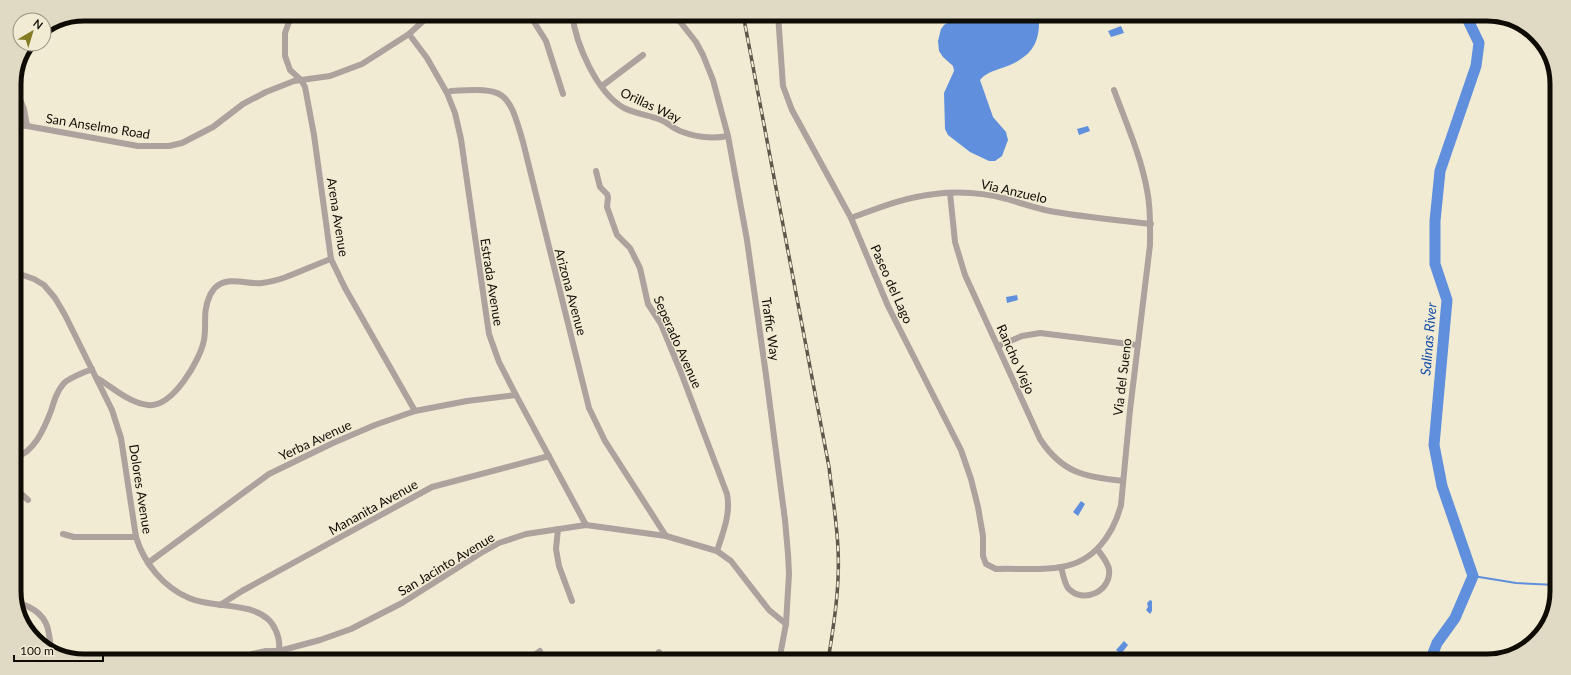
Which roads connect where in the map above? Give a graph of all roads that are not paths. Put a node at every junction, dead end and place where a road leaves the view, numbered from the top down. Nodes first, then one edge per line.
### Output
1 (288, 21) edge
2 (423, 21) edge
3 (533, 21) edge
4 (574, 21) edge
5 (680, 21) edge
6 (778, 21) edge
7 (409, 34) junction
8 (643, 55) dead end
9 (301, 80) junction
10 (602, 86) junction
11 (1114, 90) dead end
12 (447, 92) junction
13 (563, 94) dead end
14 (21, 102) edge
15 (21, 126) edge
16 (28, 126) junction
17 (728, 136) junction
18 (596, 171) dead end
19 (950, 193) junction
20 (851, 218) junction
21 (1151, 224) junction
22 (331, 259) junction
23 (21, 275) edge
24 (1137, 345) junction
25 (998, 346) junction
26 (92, 369) junction
27 (97, 378) junction
28 (516, 395) junction
29 (415, 411) junction
30 (21, 456) edge
31 (549, 456) junction
32 (1123, 481) junction
33 (21, 494) edge
34 (28, 500) dead end
35 (586, 525) junction
36 (558, 529) junction
37 (63, 534) dead end
38 (666, 536) junction
39 (136, 537) junction
40 (1098, 550) junction
41 (718, 551) junction
42 (148, 563) junction
43 (986, 564) joint
44 (1061, 567) junction
45 (572, 601) dead end
46 (22, 603) edge
47 (220, 605) junction
48 (786, 624) junction
49 (50, 644) edge
50 (279, 651) junction
51 (540, 651) dead end
52 (252, 654) edge
53 (278, 654) edge
54 (282, 654) edge
55 (536, 654) edge
56 (780, 654) edge

1 - 9 street, Arena Avenue
2 - 7 street, San Anselmo Road
3 - 13 street
4 - 10 street, Orillas Way
5 - 17 street, Traffic Way
6 - 20 street, Paseo del Lago
7 - 9 street, San Anselmo Road
7 - 12 street, Estrada Avenue
8 - 10 street
9 - 16 street, San Anselmo Road
9 - 22 street, Arena Avenue
10 - 17 street, Orillas Way
11 - 21 street, Via del Sueno
12 - 28 street, Estrada Avenue
12 - 38 street, Arizona Avenue
14 - 16 street
15 - 16 street, San Anselmo Road
17 - 48 street, Traffic Way
18 - 41 street, Seperado Avenue
19 - 20 street, Via Anzuelo
19 - 21 street, Via Anzuelo
19 - 25 street, Rancho Viejo
20 - 43 street, Paseo del Lago
21 - 24 street, Via del Sueno
22 - 27 street
22 - 29 street, Arena Avenue
23 - 26 street, Dolores Avenue
24 - 25 street
24 - 32 street, Via del Sueno
25 - 32 street, Rancho Viejo
26 - 27 street, Dolores Avenue
26 - 30 street
27 - 39 street, Dolores Avenue
28 - 29 street, Yerba Avenue
28 - 31 street, Estrada Avenue
29 - 42 street, Yerba Avenue
31 - 35 street, Estrada Avenue
31 - 47 street, Mananita Avenue
32 - 40 street, Via del Sueno
33 - 34 street
35 - 36 street, San Jacinto Avenue
35 - 38 street, San Jacinto Avenue
36 - 45 street
36 - 50 street, San Jacinto Avenue
37 - 39 street
38 - 41 street, San Jacinto Avenue
39 - 42 street, Dolores Avenue
40 - 44 street, Via del Sueno
40 - 44 street
41 - 48 street, San Jacinto Avenue
42 - 47 street, Dolores Avenue
43 - 44 street, Via del Sueno
46 - 49 street
47 - 50 street, Dolores Avenue
48 - 56 street, Traffic Way
50 - 52 street, San Jacinto Avenue
50 - 53 street, Dolores Avenue
50 - 54 street
51 - 55 street

